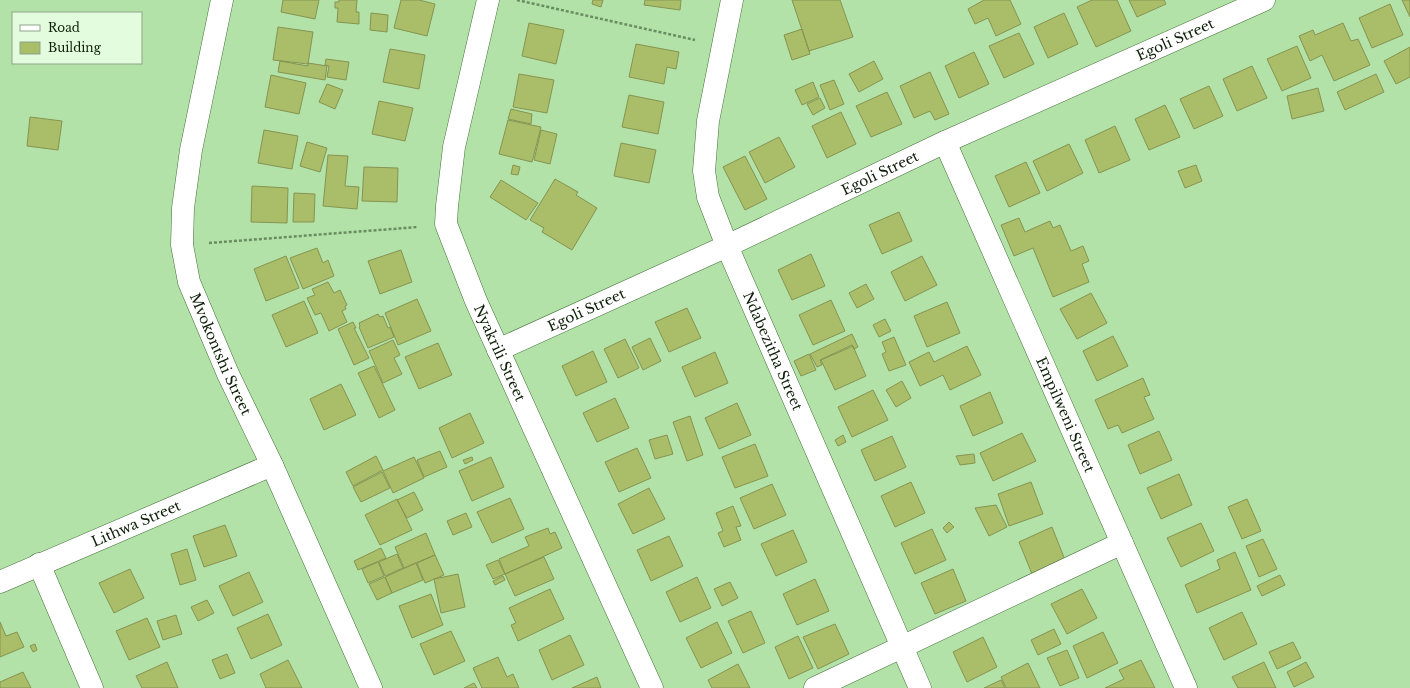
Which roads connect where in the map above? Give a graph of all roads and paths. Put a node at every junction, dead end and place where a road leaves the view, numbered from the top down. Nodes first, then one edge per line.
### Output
1 (222, 0) edge
2 (488, 0) edge
3 (517, 0) edge
4 (732, 0) edge
5 (1264, 0) edge
6 (723, 46) junction
7 (945, 142) junction
8 (446, 224) junction
9 (182, 245) junction
10 (727, 246) junction
11 (498, 350) junction
12 (272, 465) junction
13 (1122, 543) junction
14 (39, 564) junction
15 (0, 582) edge
16 (902, 646) junction
17 (92, 688) edge
18 (371, 688) edge
19 (652, 688) edge
20 (816, 688) edge
21 (920, 688) edge
22 (1186, 688) edge

1 - 9 street, Mvokontshi Street
2 - 8 street, Nyakrili Street
3 - 6 path
4 - 6 street, Ndabezitha Street
5 - 7 street, Egoli Street
6 - 10 street, Ndabezitha Street
7 - 10 street, Egoli Street
7 - 13 street, Empilweni Street
8 - 9 path
8 - 11 street, Nyakrili Street
9 - 12 street, Mvokontshi Street
10 - 11 street, Egoli Street
10 - 16 street, Ndabezitha Street
11 - 19 street, Nyakrili Street
12 - 14 street, Lithwa Street
12 - 18 street, Mvokontshi Street
13 - 16 street
13 - 22 street, Empilweni Street
14 - 15 street, Lithwa Street
14 - 17 street
16 - 20 street
16 - 21 street, Ndabezitha Street

